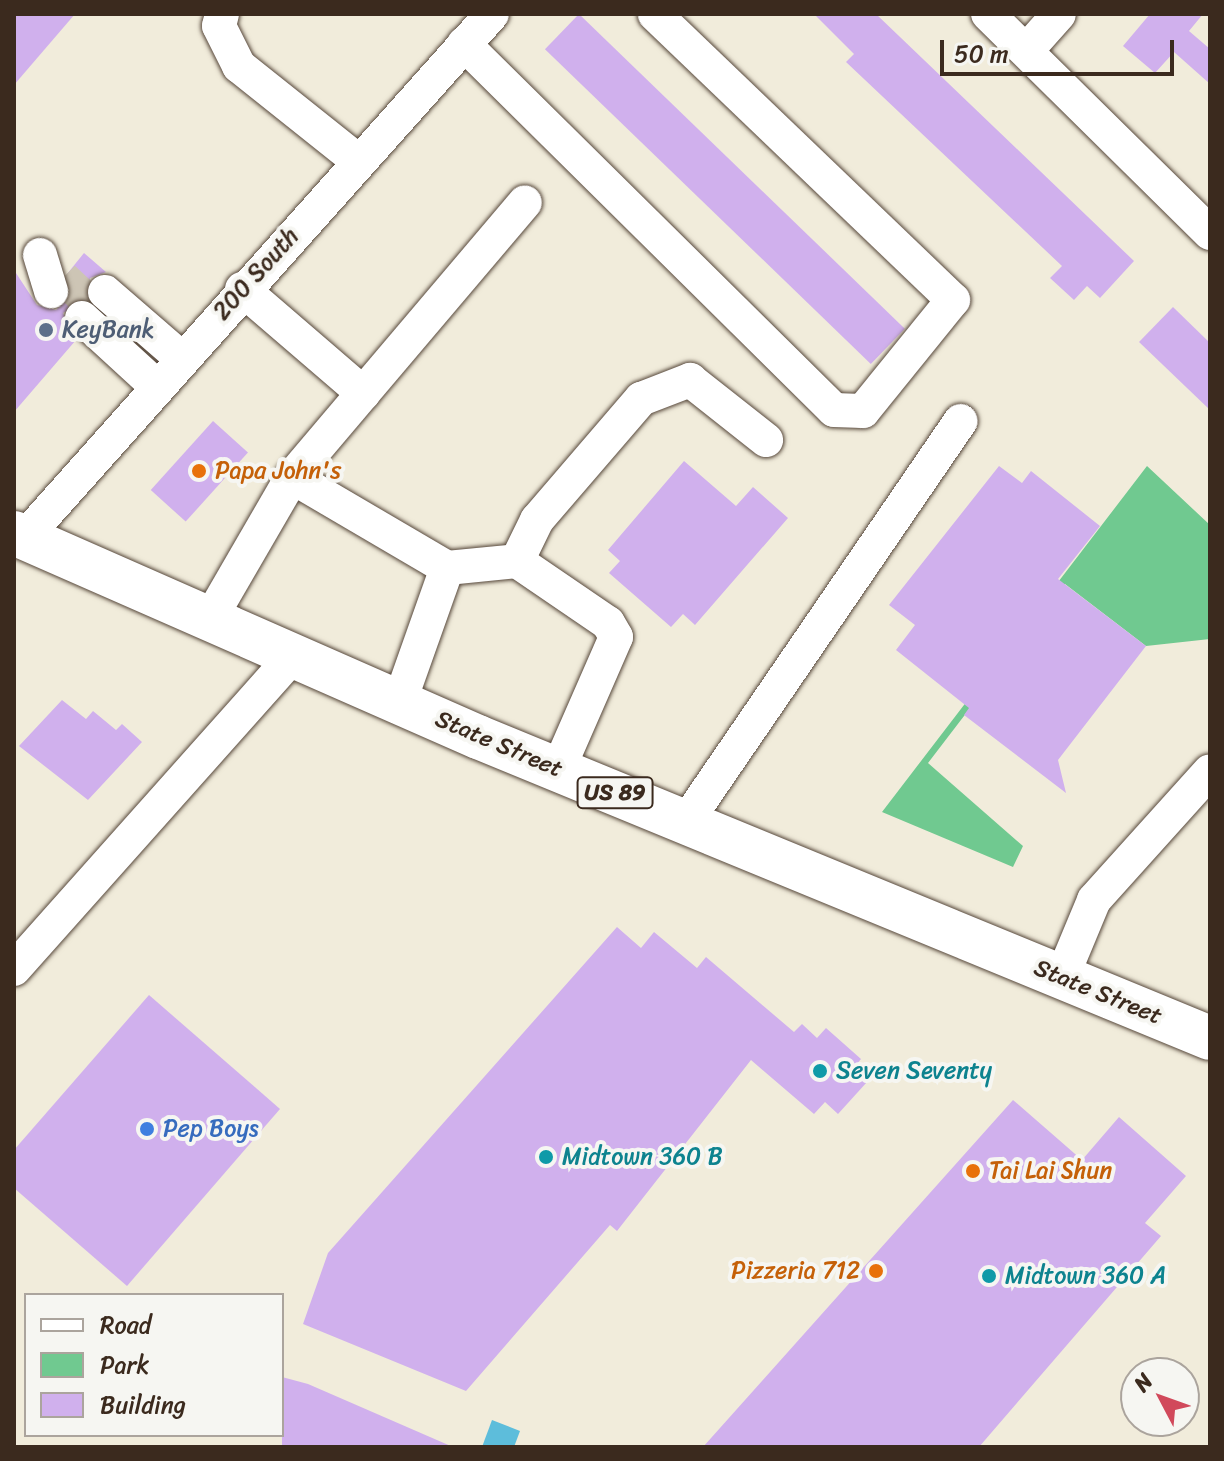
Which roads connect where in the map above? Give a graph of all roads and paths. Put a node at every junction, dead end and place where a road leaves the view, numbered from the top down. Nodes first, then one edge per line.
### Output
1 (222, 14) edge
2 (492, 14) edge
3 (655, 14) edge
4 (988, 14) edge
5 (1059, 14) edge
6 (464, 44) junction
7 (1027, 50) junction
8 (358, 161) junction
9 (525, 202) dead end
10 (1210, 233) edge
11 (242, 289) junction
12 (93, 305) tunnel mouth
13 (167, 371) junction
14 (363, 393) junction
15 (961, 421) dead end
16 (766, 440) dead end
17 (292, 477) junction
18 (19, 535) edge
19 (517, 561) junction
20 (447, 568) junction
21 (211, 617) junction
22 (296, 653) junction
23 (400, 701) junction
24 (558, 770) junction
25 (1210, 771) edge
26 (686, 822) junction
27 (14, 969) edge
28 (1062, 977) junction
29 (1210, 1038) edge

1 - 8 street
2 - 6 street, 200 South
3 - 6 street
4 - 7 street
5 - 7 street
6 - 8 street, 200 South
7 - 10 street
8 - 11 street, 200 South
9 - 14 street
11 - 13 street, 200 South
11 - 14 street
12 - 13 street
13 - 18 street, 200 South
14 - 17 street
15 - 26 street
16 - 19 street
17 - 20 street
17 - 21 street
18 - 21 main road, State Street / US 89
19 - 20 street
19 - 24 street
20 - 23 street
21 - 22 main road, State Street / US 89
22 - 23 main road, State Street / US 89
22 - 27 street
23 - 24 main road, State Street / US 89
24 - 26 main road, State Street / US 89
25 - 28 street
26 - 28 main road, State Street / US 89
28 - 29 main road, State Street / US 89

